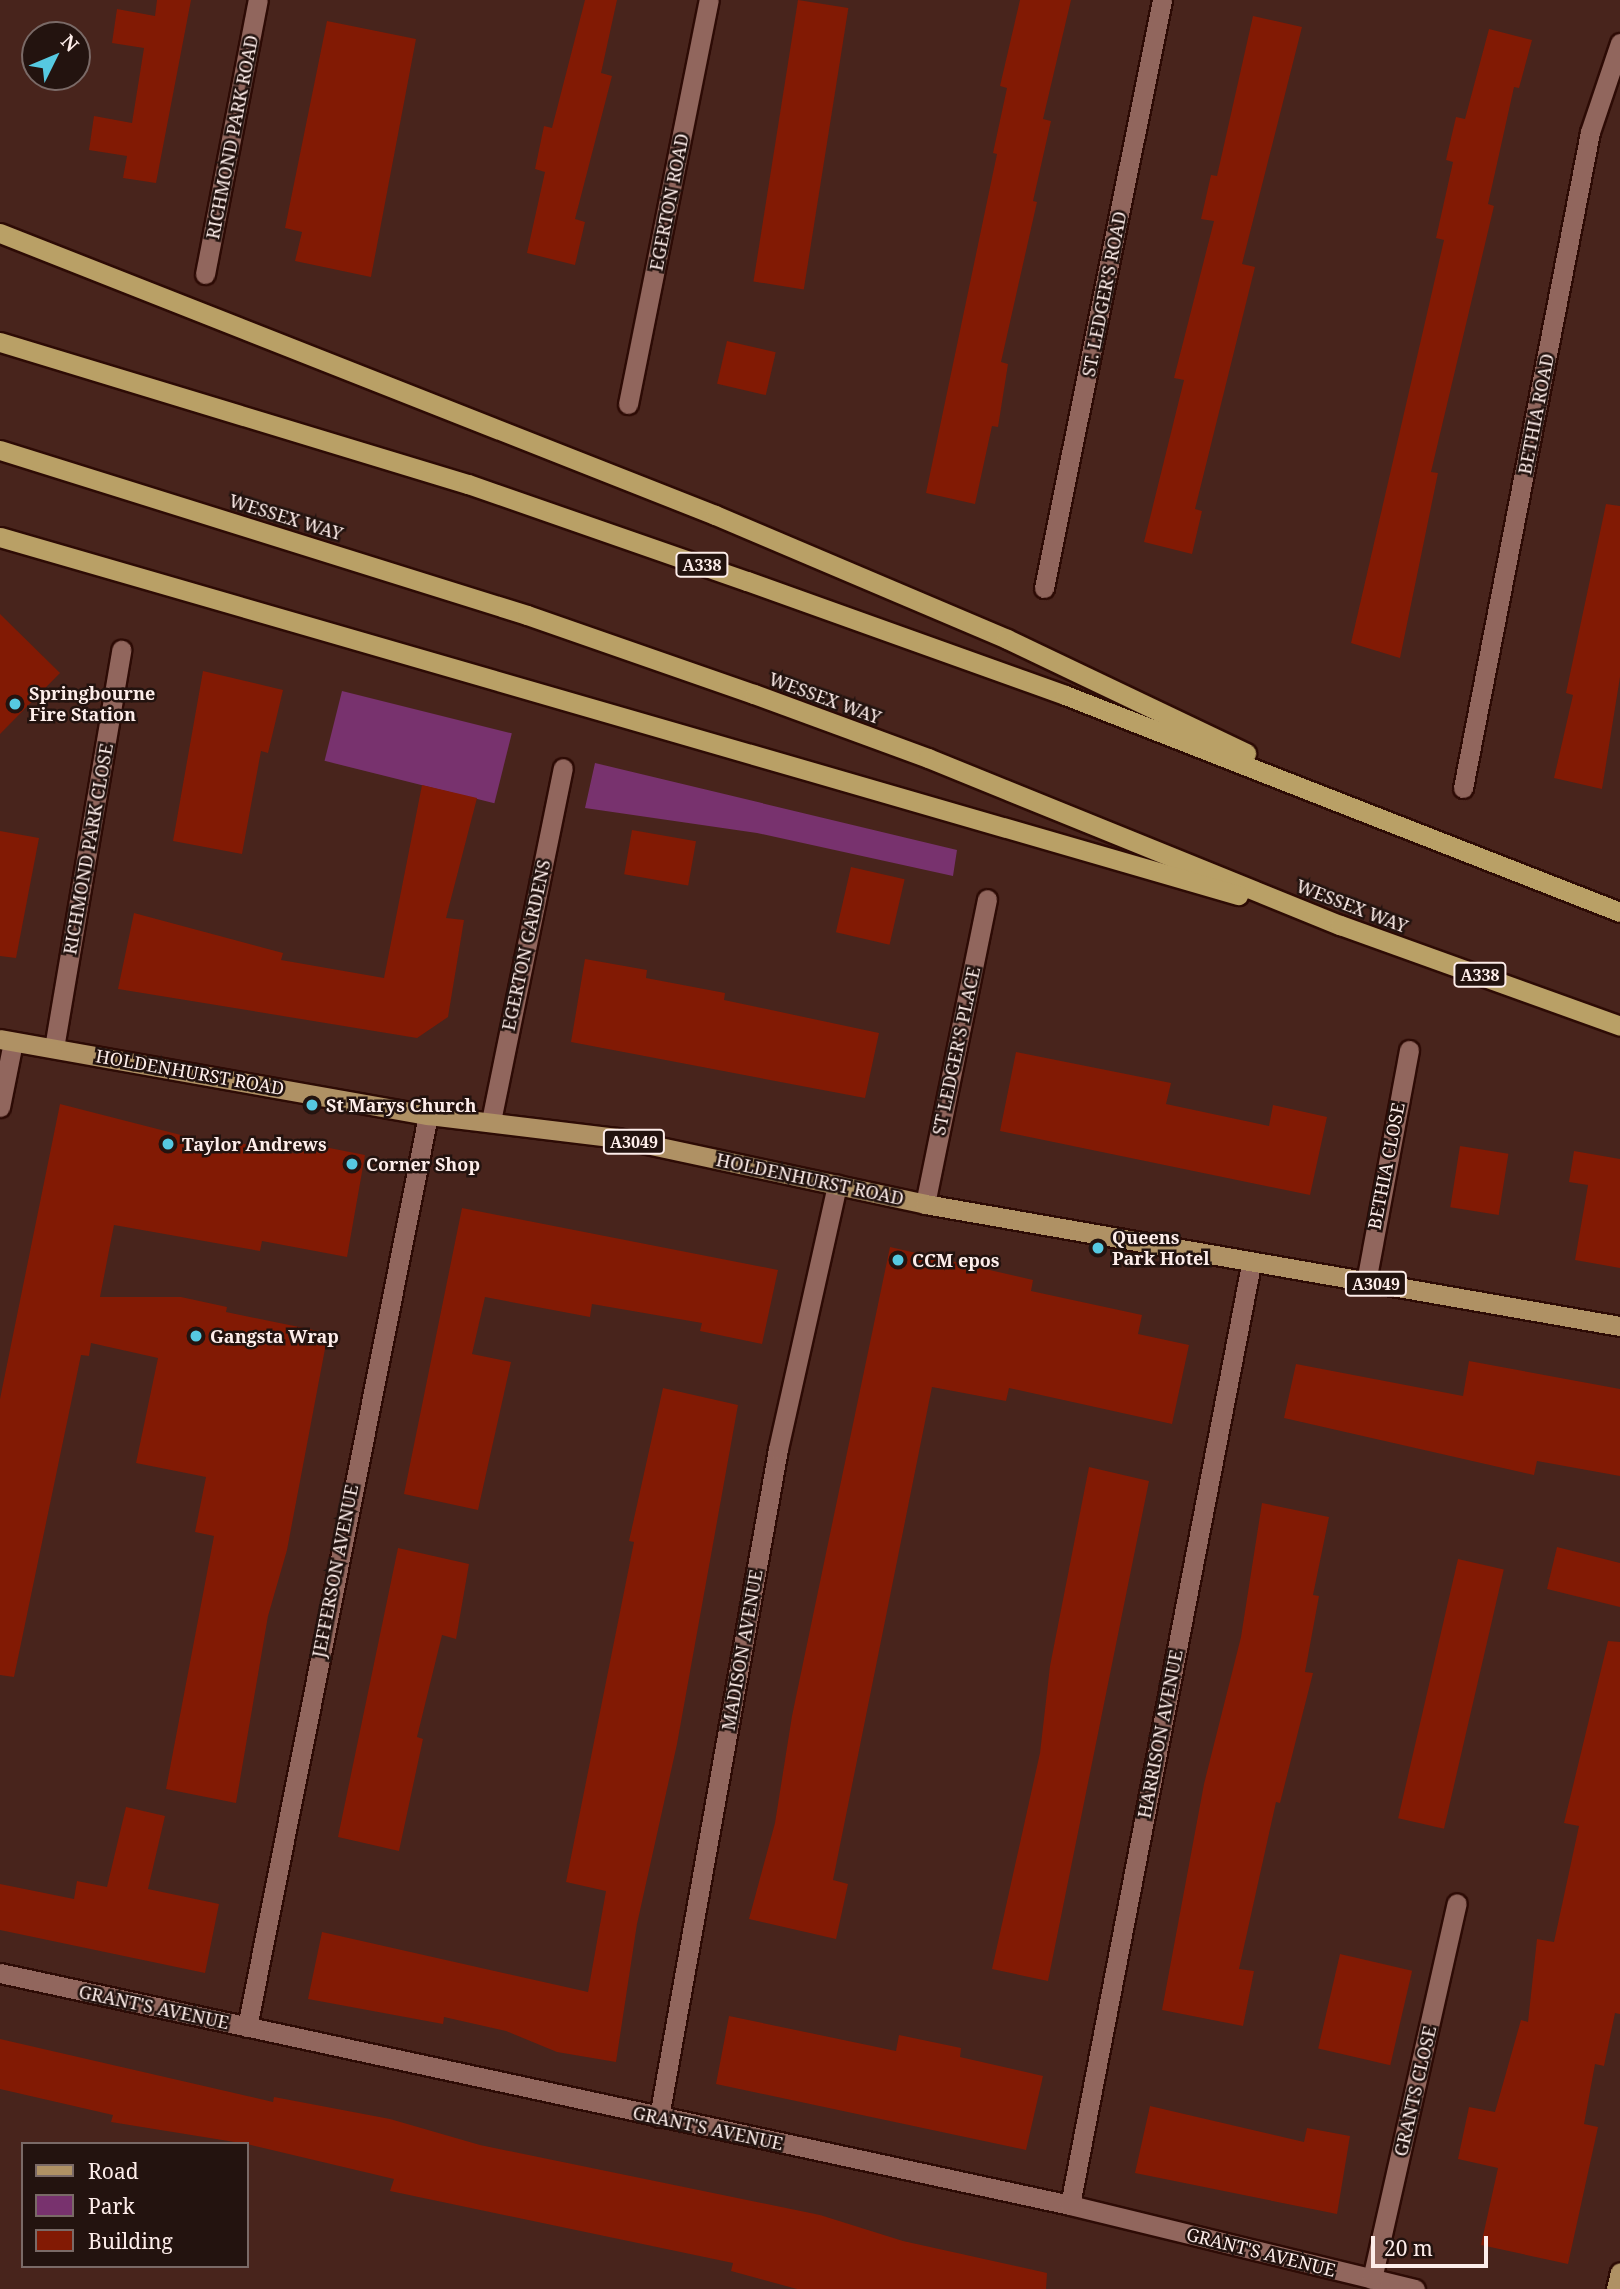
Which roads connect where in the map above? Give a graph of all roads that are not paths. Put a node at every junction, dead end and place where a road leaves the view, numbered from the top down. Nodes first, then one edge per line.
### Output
1 (258, 0) edge
2 (709, 0) edge
3 (1162, 0) edge
4 (1620, 43) edge
5 (0, 233) edge
6 (205, 274) dead end
7 (0, 342) edge
8 (628, 404) dead end
9 (0, 450) edge
10 (0, 537) edge
11 (1044, 588) dead end
12 (121, 650) dead end
13 (563, 768) dead end
14 (1463, 788) dead end
15 (1392, 824) junction
16 (988, 899) dead end
17 (1620, 912) edge
18 (1340, 925) junction
19 (1620, 1026) edge
20 (6, 1040) edge
21 (54, 1048) junction
22 (1409, 1050) dead end
23 (0, 1107) edge
24 (428, 1115) junction
25 (491, 1121) junction
26 (837, 1185) junction
27 (925, 1204) junction
28 (1251, 1264) junction
29 (1366, 1282) junction
30 (1620, 1326) edge
31 (1457, 1903) dead end
32 (0, 1973) edge
33 (247, 2027) junction
34 (659, 2117) junction
35 (1070, 2205) junction
36 (1620, 2272) edge
37 (1373, 2280) junction
38 (1415, 2289) edge
39 (1616, 2289) edge

1 - 6 street, RICHMOND PARK ROAD
2 - 8 street, EGERTON ROAD
3 - 11 street, ST. LEDGER'S ROAD
4 - 14 street, BETHIA ROAD
5 - 15 highway
7 - 15 highway, A338
9 - 18 highway, WESSEX WAY / A338
10 - 18 highway
12 - 21 street, RICHMOND PARK CLOSE
13 - 25 street, EGERTON GARDENS
15 - 17 highway, A338
16 - 27 street, ST LEDGER'S PLACE
18 - 19 highway, WESSEX WAY / A338
20 - 21 main road, HOLDENHURST ROAD / A3049
20 - 23 street
21 - 24 main road, HOLDENHURST ROAD / A3049
22 - 29 street, BETHIA CLOSE
24 - 25 main road, HOLDENHURST ROAD / A3049
24 - 33 street, JEFFERSON AVENUE
25 - 26 main road, HOLDENHURST ROAD / A3049
26 - 27 main road, HOLDENHURST ROAD / A3049
26 - 34 street, MADISON AVENUE
27 - 28 main road, HOLDENHURST ROAD / A3049
28 - 29 main road, HOLDENHURST ROAD / A3049
28 - 35 street, HARRISON AVENUE
29 - 30 main road, HOLDENHURST ROAD / A3049
31 - 37 street, GRANTS CLOSE
32 - 33 street, GRANT'S AVENUE
33 - 34 street, GRANT'S AVENUE
34 - 35 street, GRANT'S AVENUE
35 - 37 street, GRANT'S AVENUE
36 - 39 main road
37 - 38 street, GRANT'S AVENUE

